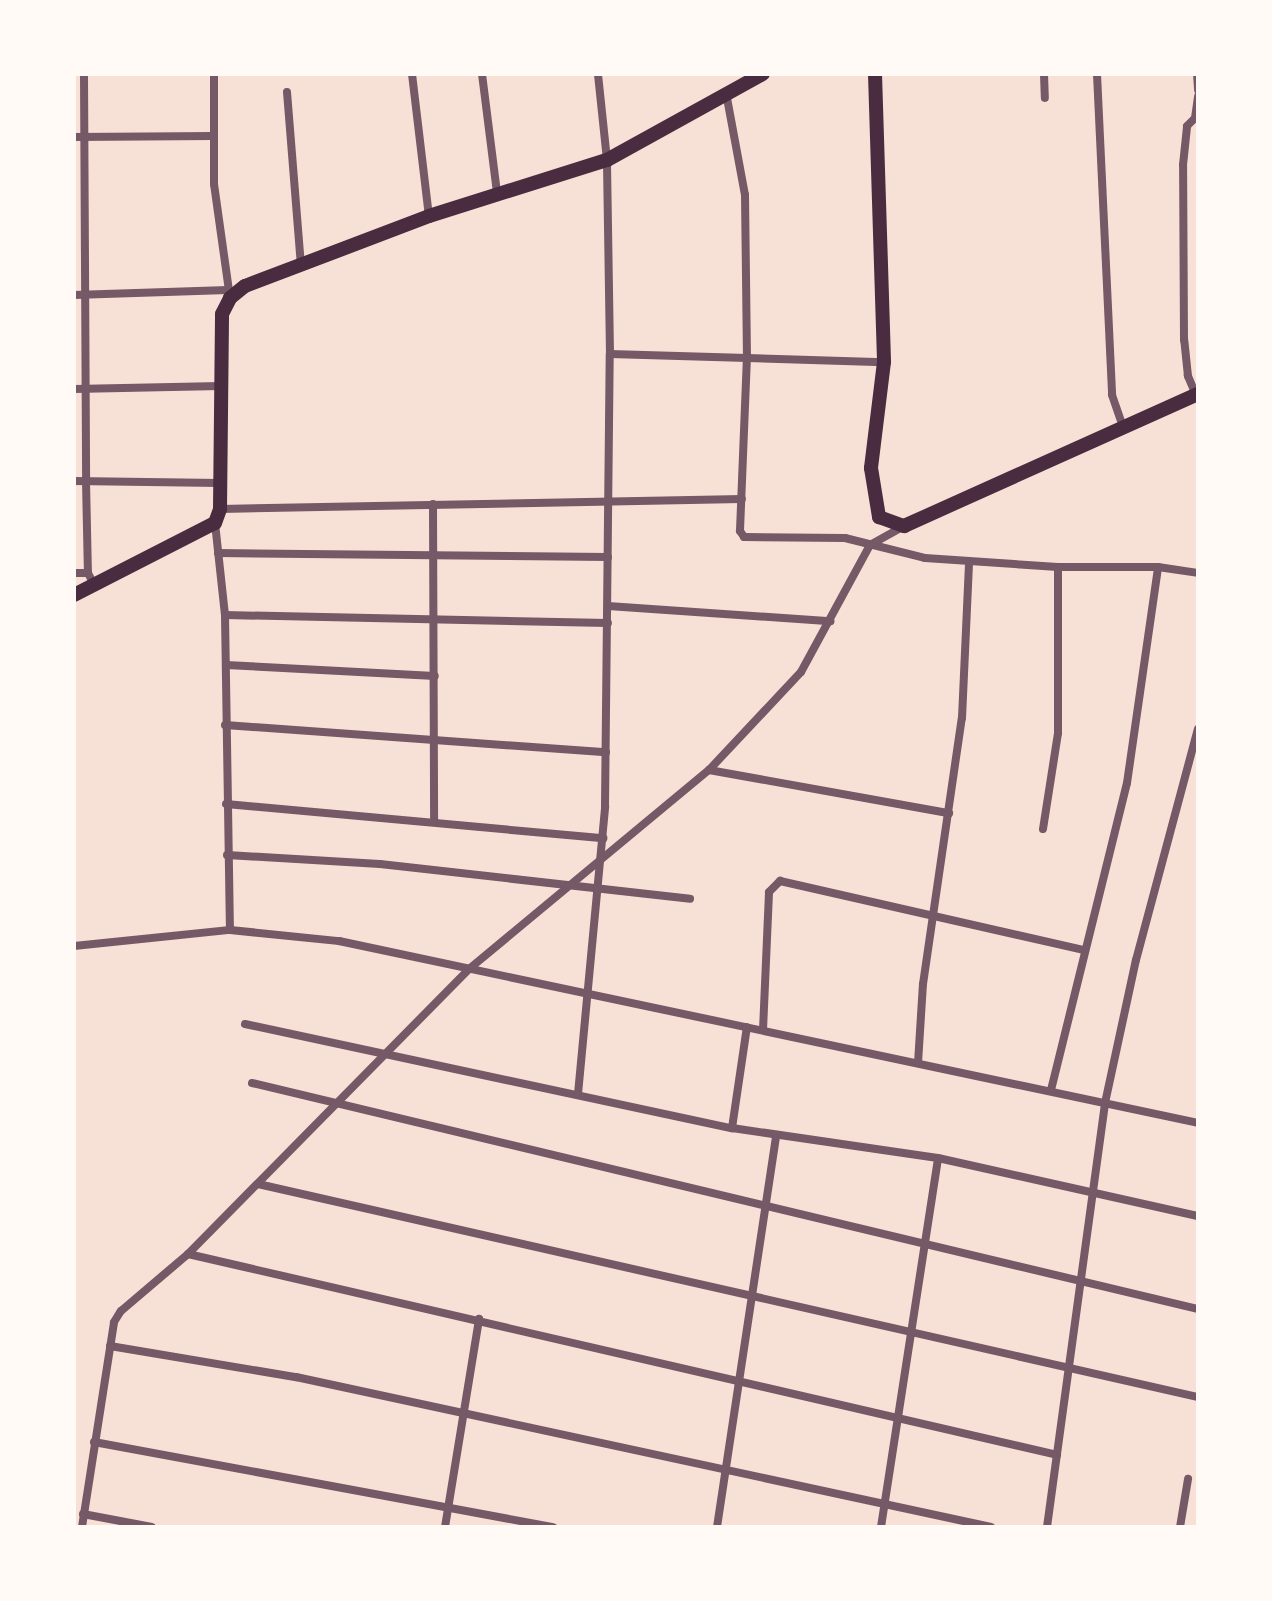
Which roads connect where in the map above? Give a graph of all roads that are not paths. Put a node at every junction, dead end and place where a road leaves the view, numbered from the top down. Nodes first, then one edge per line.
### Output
1 (84, 74) edge
2 (214, 74) edge
3 (412, 74) edge
4 (482, 74) edge
5 (598, 74) edge
6 (763, 74) edge
7 (875, 74) edge
8 (1044, 74) edge
9 (1097, 74) edge
10 (1197, 74) edge
11 (287, 92) dead end
12 (1198, 93) edge
13 (727, 98) junction
14 (1045, 98) dead end
15 (214, 136) junction
16 (74, 137) edge
17 (85, 137) junction
18 (607, 160) junction
19 (497, 193) junction
20 (429, 216) junction
21 (301, 265) junction
22 (229, 294) junction
23 (74, 295) edge
24 (86, 295) junction
25 (610, 354) junction
26 (747, 356) junction
27 (884, 362) junction
28 (221, 386) junction
29 (74, 389) edge
30 (88, 390) junction
31 (1197, 394) edge
32 (1125, 429) junction
33 (74, 481) edge
34 (86, 481) junction
35 (220, 483) junction
36 (609, 499) junction
37 (742, 499) junction
38 (433, 504) junction
39 (218, 516) junction
40 (904, 526) junction
41 (870, 545) junction
42 (218, 553) junction
43 (434, 555) junction
44 (608, 557) junction
45 (969, 561) junction
46 (1058, 567) junction
47 (1158, 567) junction
48 (74, 573) edge
49 (1198, 573) edge
50 (90, 578) junction
51 (74, 595) edge
52 (608, 606) junction
53 (225, 615) junction
54 (436, 616) junction
55 (830, 621) junction
56 (608, 623) junction
57 (226, 665) junction
58 (435, 676) junction
59 (225, 725) junction
60 (1198, 729) edge
61 (434, 739) junction
62 (606, 752) junction
63 (709, 770) junction
64 (226, 804) junction
65 (949, 813) junction
66 (434, 822) junction
67 (1043, 829) dead end
68 (603, 838) junction
69 (227, 855) junction
70 (602, 855) junction
71 (563, 888) junction
72 (600, 888) junction
73 (690, 899) dead end
74 (933, 918) junction
75 (230, 930) junction
76 (74, 946) edge
77 (1084, 950) junction
78 (469, 969) junction
79 (588, 994) junction
80 (245, 1024) dead end
81 (747, 1027) junction
82 (763, 1030) junction
83 (384, 1052) junction
84 (918, 1063) junction
85 (252, 1083) dead end
86 (1051, 1090) junction
87 (578, 1094) junction
88 (1105, 1103) junction
89 (333, 1104) junction
90 (1198, 1123) edge
91 (732, 1128) junction
92 (776, 1137) junction
93 (938, 1158) junction
94 (258, 1184) junction
95 (1094, 1192) junction
96 (768, 1206) junction
97 (1198, 1216) edge
98 (926, 1246) junction
99 (188, 1254) junction
100 (1082, 1282) junction
101 (755, 1296) junction
102 (1198, 1309) edge
103 (479, 1319) junction
104 (911, 1333) junction
105 (110, 1346) junction
106 (1070, 1369) junction
107 (739, 1384) junction
108 (1198, 1397) edge
109 (464, 1412) junction
110 (897, 1421) junction
111 (94, 1442) junction
112 (1057, 1455) junction
113 (726, 1472) junction
114 (1188, 1479) dead end
115 (885, 1504) junction
116 (448, 1510) junction
117 (83, 1514) junction
118 (82, 1527) edge
119 (152, 1527) edge
120 (445, 1527) edge
121 (553, 1527) edge
122 (717, 1527) edge
123 (881, 1527) edge
124 (991, 1527) edge
125 (1047, 1527) edge
126 (1180, 1527) edge

1 - 17 street
2 - 15 street
3 - 20 street
4 - 19 street
5 - 18 street
6 - 13 main road
7 - 27 main road
8 - 14 street
9 - 32 street
10 - 12 street
11 - 21 street
12 - 31 street
13 - 18 main road
13 - 26 street
15 - 17 street
15 - 22 street
16 - 17 street
17 - 24 street
18 - 19 main road
18 - 25 street
19 - 20 main road
20 - 21 main road
21 - 22 main road
22 - 24 street
22 - 28 main road
23 - 24 street
24 - 30 street
25 - 26 street
25 - 36 street
26 - 27 street
26 - 37 street
27 - 40 main road
28 - 30 street
28 - 35 main road
29 - 30 street
30 - 34 street
31 - 32 main road
32 - 40 main road
33 - 34 street
34 - 35 street
34 - 50 street
35 - 39 main road
36 - 37 street
36 - 38 street
36 - 44 street
37 - 41 street
38 - 39 street
38 - 43 street
39 - 42 street
39 - 50 main road
40 - 41 street
41 - 45 street
41 - 55 street
42 - 43 street
42 - 53 street
43 - 44 street
43 - 54 street
44 - 52 street
45 - 46 street
45 - 65 street
46 - 47 street
46 - 67 street
47 - 49 street
47 - 77 street
48 - 50 street
50 - 51 main road
52 - 55 street
52 - 56 street
53 - 54 street
53 - 57 street
54 - 56 street
54 - 58 street
55 - 63 street
56 - 62 street
57 - 58 street
57 - 59 street
58 - 61 street
59 - 61 street
59 - 64 street
60 - 88 street
61 - 62 street
61 - 66 street
62 - 68 street
63 - 65 street
63 - 70 street
64 - 66 street
64 - 69 street
65 - 74 street
66 - 68 street
68 - 70 street
69 - 71 street
69 - 75 street
70 - 71 street
70 - 72 street
71 - 72 street
71 - 78 street
72 - 73 street
72 - 79 street
74 - 77 street
74 - 82 street
74 - 84 street
75 - 76 street
75 - 78 street
77 - 86 street
78 - 79 street
78 - 83 street
79 - 81 street
79 - 87 street
80 - 83 street
81 - 82 street
81 - 91 street
82 - 84 street
83 - 87 street
83 - 89 street
84 - 86 street
85 - 89 street
86 - 88 street
87 - 91 street
88 - 90 street
88 - 95 street
89 - 94 street
89 - 96 street
91 - 92 street
92 - 93 street
92 - 96 street
93 - 95 street
93 - 98 street
94 - 99 street
94 - 101 street
95 - 97 street
95 - 100 street
96 - 98 street
96 - 101 street
98 - 100 street
98 - 104 street
99 - 103 street
99 - 105 street
100 - 102 street
100 - 106 street
101 - 104 street
101 - 107 street
103 - 107 street
103 - 109 street
104 - 106 street
104 - 110 street
105 - 109 street
105 - 111 street
106 - 108 street
106 - 112 street
107 - 110 street
107 - 113 street
109 - 113 street
109 - 116 street
110 - 112 street
110 - 115 street
111 - 116 street
111 - 117 street
112 - 125 street
113 - 115 street
113 - 122 street
114 - 126 street
115 - 123 street
115 - 124 street
116 - 120 street
116 - 121 street
117 - 118 street
117 - 119 street

